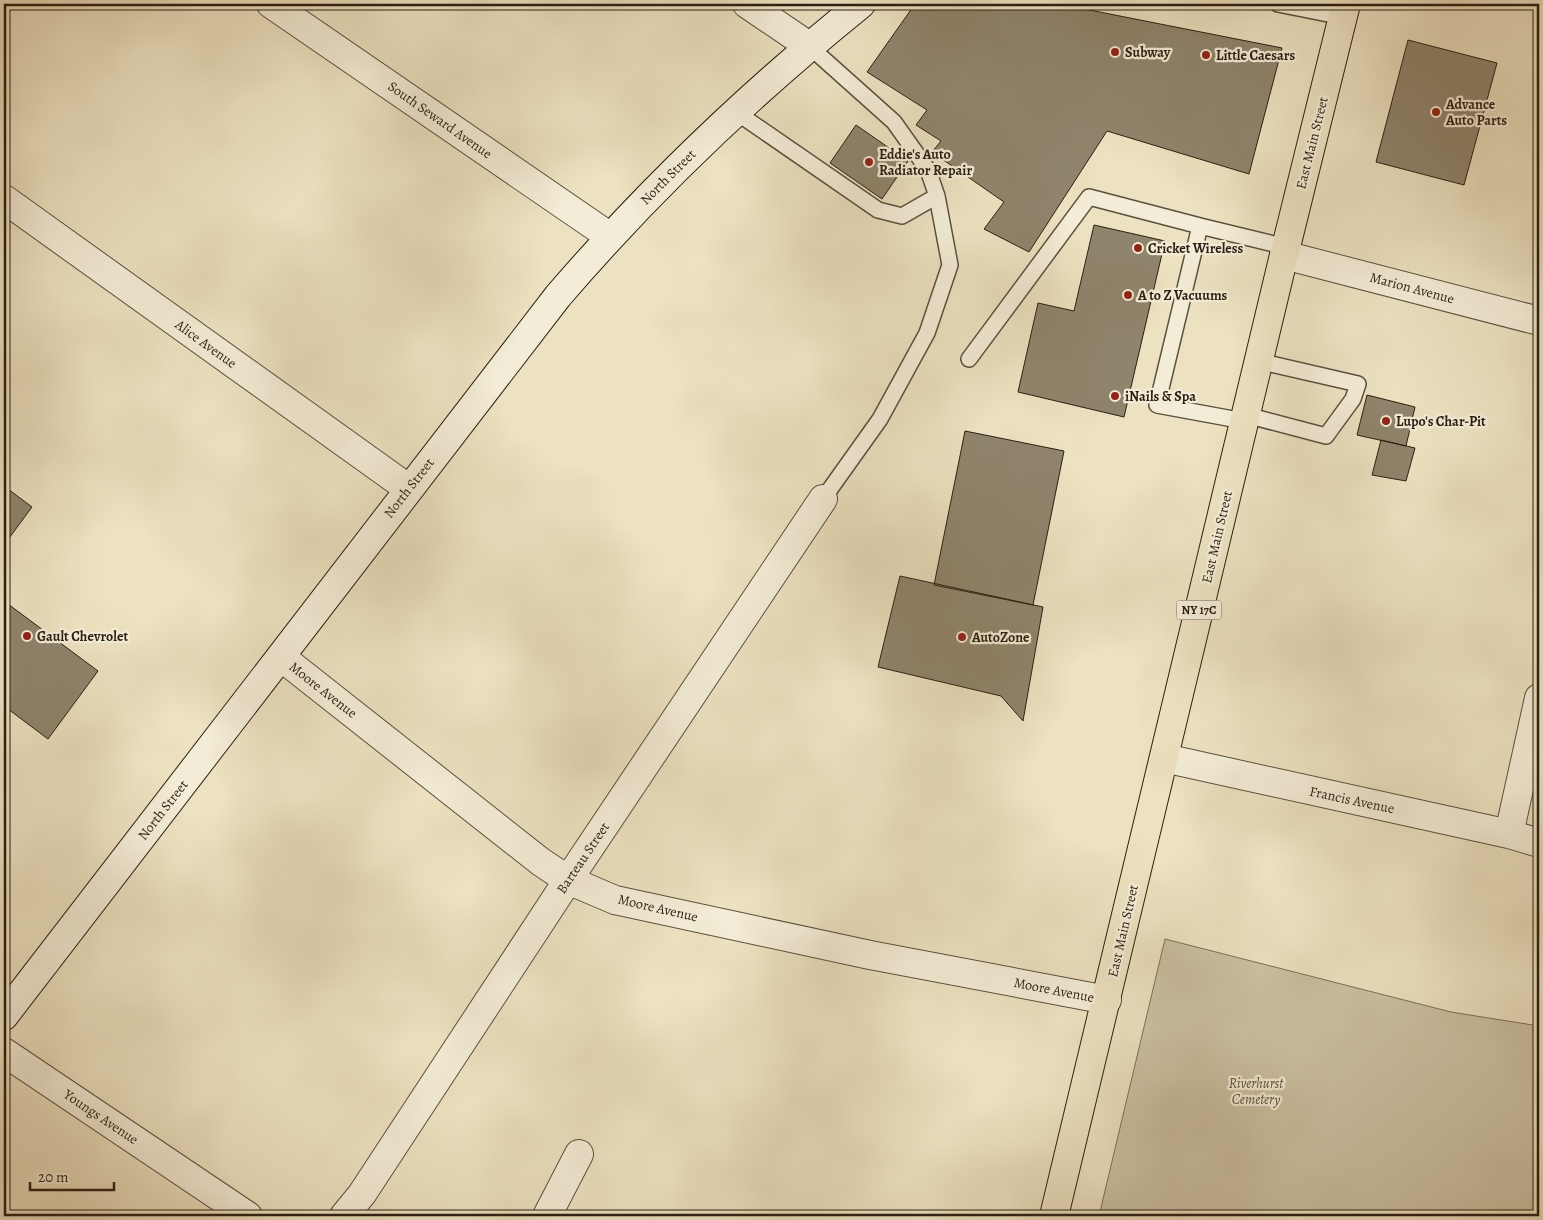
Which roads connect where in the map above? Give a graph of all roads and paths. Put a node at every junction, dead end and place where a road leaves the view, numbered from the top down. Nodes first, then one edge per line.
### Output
1 (271, 4) edge
2 (747, 4) edge
3 (861, 4) edge
4 (1278, 4) edge
5 (1344, 11) edge
6 (809, 46) junction
7 (736, 112) junction
8 (938, 196) junction
9 (4, 199) edge
10 (1200, 226) junction
11 (609, 236) junction
12 (1285, 250) junction
13 (1539, 321) edge
14 (969, 359) dead end
15 (1258, 361) junction
16 (1245, 418) junction
17 (409, 488) junction
18 (824, 499) joint
19 (281, 657) junction
20 (1539, 698) edge
21 (1164, 758) junction
22 (1509, 834) junction
23 (1539, 843) edge
24 (568, 880) junction
25 (1107, 1000) junction
26 (4, 1016) edge
27 (4, 1052) edge
28 (578, 1154) dead end
29 (248, 1216) edge
30 (344, 1216) edge
31 (547, 1216) edge
32 (1054, 1216) edge

1 - 11 street, South Seward Avenue
2 - 6 street
3 - 6 street, North Street
4 - 5 lane
5 - 12 main road, East Main Street / NY 17C
6 - 7 street, North Street
6 - 8 lane
7 - 8 lane
7 - 11 street, North Street
8 - 18 lane
9 - 17 street, Alice Avenue
10 - 12 lane
10 - 14 lane
10 - 16 lane
11 - 17 street, North Street
12 - 13 street, Marion Avenue
12 - 15 main road, East Main Street / NY 17C
15 - 16 main road, East Main Street / NY 17C
15 - 16 lane
16 - 21 main road, East Main Street / NY 17C
17 - 19 street, North Street
18 - 24 street, Barteau Street
19 - 24 street, Moore Avenue
19 - 26 street, North Street
20 - 22 street
21 - 22 street, Francis Avenue
21 - 25 main road, East Main Street / NY 17C
22 - 23 street, Francis Avenue
24 - 25 street, Moore Avenue
24 - 30 street, Barteau Street
25 - 32 main road, East Main Street / NY 17C
27 - 29 street, Youngs Avenue
28 - 31 street

